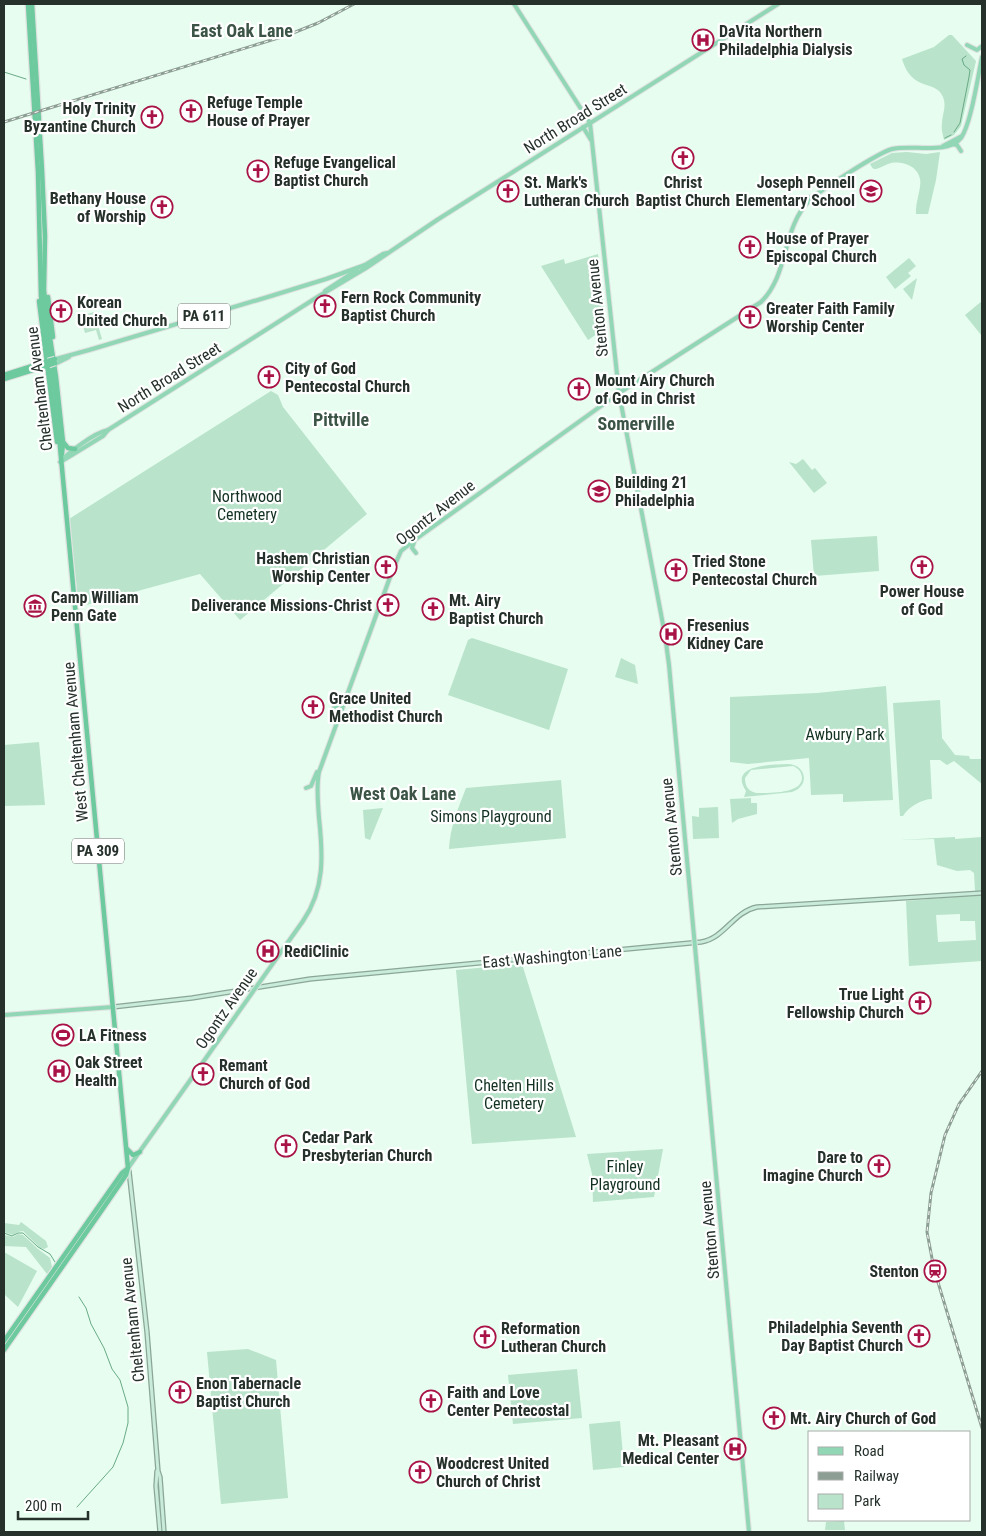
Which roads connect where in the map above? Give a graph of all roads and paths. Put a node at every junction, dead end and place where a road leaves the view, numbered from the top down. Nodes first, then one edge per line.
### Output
1 (28, 4) edge
2 (32, 4) edge
3 (514, 4) edge
4 (778, 4) edge
5 (967, 45) dead end
6 (982, 46) edge
7 (982, 57) edge
8 (982, 74) edge
9 (977, 80) junction
10 (590, 123) junction
11 (583, 127) junction
12 (962, 136) junction
13 (952, 144) junction
14 (593, 146) junction
15 (943, 146) junction
16 (961, 151) dead end
17 (813, 197) junction
18 (796, 205) dead end
19 (387, 253) junction
20 (365, 265) junction
21 (44, 271) junction
22 (348, 276) junction
23 (353, 276) junction
24 (40, 277) junction
25 (326, 279) junction
26 (329, 288) junction
27 (319, 296) junction
28 (56, 361) junction
29 (48, 363) junction
30 (4, 375) edge
31 (4, 379) edge
32 (619, 393) junction
33 (108, 430) junction
34 (63, 442) junction
35 (75, 449) junction
36 (59, 452) junction
37 (60, 462) junction
38 (415, 539) junction
39 (416, 553) dead end
40 (345, 700) junction
41 (334, 708) dead end
42 (320, 768) junction
43 (306, 788) dead end
44 (982, 893) edge
45 (695, 943) junction
46 (256, 988) junction
47 (113, 1007) junction
48 (4, 1016) edge
49 (127, 1149) junction
50 (140, 1152) junction
51 (128, 1168) junction
52 (18, 1325) junction
53 (4, 1341) edge
54 (4, 1350) edge
55 (158, 1471) junction
56 (160, 1532) edge
57 (164, 1532) edge
58 (749, 1532) edge

1 - 24 highway, Cheltenham Avenue
2 - 21 highway, Cheltenham Avenue
3 - 10 main road
4 - 10 main road, North Broad Street / PA 611
5 - 6 main road
7 - 9 main road
8 - 9 main road
9 - 12 main road
10 - 11 main road, North Broad Street / PA 611
10 - 14 main road, Stenton Avenue
11 - 14 main road
11 - 19 main road, North Broad Street / PA 611
12 - 13 main road, Ogontz Avenue
12 - 15 main road, Ogontz Avenue
13 - 15 main road, Ogontz Avenue
13 - 16 main road
14 - 32 main road, Stenton Avenue
15 - 17 main road, Ogontz Avenue
17 - 18 main road
17 - 32 main road, Ogontz Avenue
19 - 20 main road, North Broad Street / PA 611
19 - 23 main road, North Broad Street / PA 611
20 - 22 main road, North Broad Street
20 - 25 main road, PA 611
21 - 28 highway
21 - 34 highway, Cheltenham Avenue
22 - 23 main road, PA 611
22 - 25 main road, PA 611
22 - 26 main road, North Broad Street
23 - 27 main road, North Broad Street
24 - 29 highway
24 - 36 highway, Cheltenham Avenue
25 - 26 main road
25 - 28 main road, PA 611
26 - 27 main road, North Broad Street
27 - 33 main road, North Broad Street
28 - 29 highway, PA 611, bridge
28 - 34 highway
29 - 30 highway, PA 611
29 - 31 highway, PA 611
29 - 36 highway
32 - 38 main road, Ogontz Avenue
32 - 45 main road, Stenton Avenue
33 - 35 main road, North Broad Street
33 - 37 main road, North Broad Street
34 - 35 highway
34 - 37 highway, Cheltenham Avenue / PA 309
35 - 37 main road, North Broad Street
36 - 37 highway, Cheltenham Avenue / PA 309
37 - 47 highway, West Cheltenham Avenue / PA 309
38 - 39 main road
38 - 40 main road, Ogontz Avenue
40 - 41 main road
40 - 42 main road, Ogontz Avenue
42 - 43 main road
42 - 46 main road, Ogontz Avenue
44 - 45 main road, East Washington Lane
45 - 46 main road, East Washington Lane
45 - 58 main road, Stenton Avenue
46 - 47 main road, East Washington Lane
46 - 50 main road, Ogontz Avenue
47 - 48 main road
47 - 49 highway, West Cheltenham Avenue / PA 309
49 - 50 highway
49 - 51 highway, West Cheltenham Avenue / PA 309
50 - 51 main road, Ogontz Avenue
51 - 52 highway, Ogontz Avenue
51 - 55 main road, Cheltenham Avenue
52 - 53 highway
52 - 54 highway
55 - 56 main road, Cheltenham Avenue
55 - 57 main road, Cheltenham Avenue

